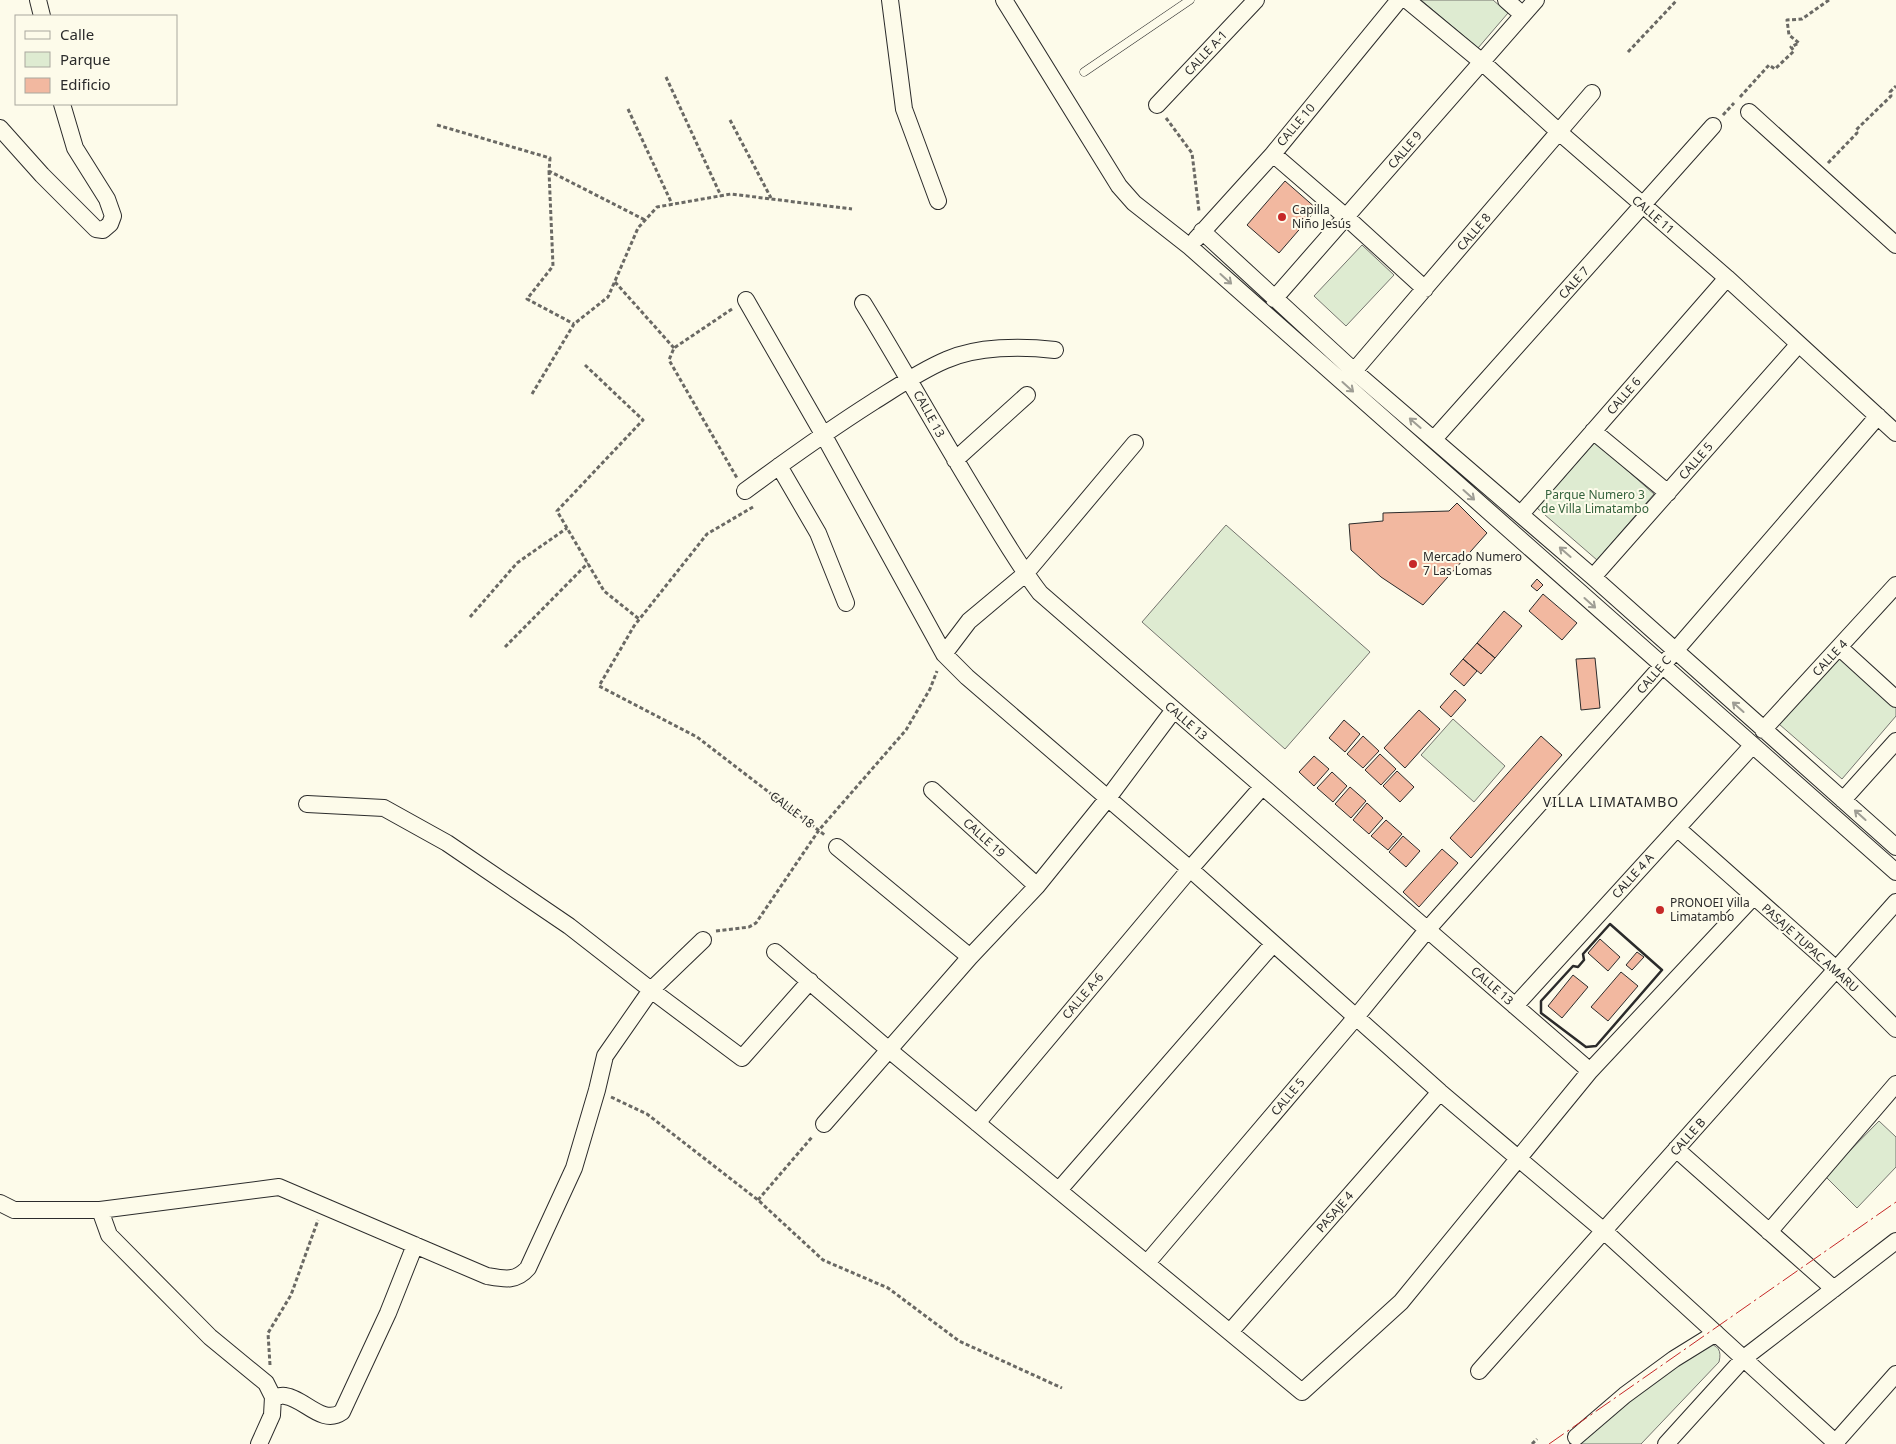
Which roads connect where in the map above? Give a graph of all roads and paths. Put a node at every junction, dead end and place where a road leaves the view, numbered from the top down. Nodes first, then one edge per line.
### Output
1 (38, 0) edge
2 (890, 0) edge
3 (1004, 0) edge
4 (1190, 0) edge
5 (1256, 0) edge
6 (1399, 0) edge
7 (1407, 0) edge
8 (1506, 0) edge
9 (1536, 0) edge
10 (1677, 0) edge
11 (1829, 0) edge
12 (42, 15) edge
13 (1523, 15) junction
14 (1628, 52) dead end
15 (1482, 62) junction
16 (1084, 72) dead end
17 (666, 77) dead end
18 (1896, 86) edge
19 (1592, 93) dead end
20 (62, 105) edge
21 (1157, 106) joint
22 (628, 109) dead end
23 (1748, 112) dead end
24 (730, 120) dead end
25 (437, 125) dead end
26 (1713, 126) joint
27 (0, 128) edge
28 (1559, 132) junction
29 (1273, 154) junction
30 (549, 171) junction
31 (1818, 174) junction
32 (721, 196) junction
33 (771, 199) junction
34 (938, 201) dead end
35 (672, 204) junction
36 (1643, 206) junction
37 (852, 209) dead end
38 (1346, 217) junction
39 (645, 220) junction
40 (1202, 231) junction
41 (1896, 245) edge
42 (1190, 246) junction
43 (1727, 278) junction
44 (614, 282) junction
45 (1425, 288) junction
46 (1274, 299) junction
47 (746, 300) joint
48 (864, 302) dead end
49 (574, 324) junction
50 (1798, 345) junction
51 (674, 348) junction
52 (1055, 350) dead end
53 (585, 365) dead end
54 (1354, 371) junction
55 (910, 379) junction
56 (532, 394) dead end
57 (1027, 395) dead end
58 (1878, 416) junction
59 (1593, 431) junction
60 (1896, 433) edge
61 (823, 434) junction
62 (1434, 440) junction
63 (1135, 443) dead end
64 (955, 460) junction
65 (779, 466) junction
66 (745, 491) junction
67 (1668, 493) junction
68 (1521, 514) junction
69 (567, 528) junction
70 (588, 563) junction
71 (1025, 574) junction
72 (1593, 577) junction
73 (1896, 585) edge
74 (846, 603) dead end
75 (470, 617) dead end
76 (639, 619) junction
77 (505, 646) dead end
78 (1840, 648) junction
79 (1675, 650) junction
80 (944, 654) junction
81 (1662, 666) junction
82 (1896, 699) edge
83 (1174, 711) junction
84 (1763, 730) junction
85 (1896, 741) edge
86 (1752, 746) junction
87 (1262, 787) junction
88 (932, 790) dead end
89 (1108, 798) junction
90 (1843, 800) junction
91 (308, 804) dead end
92 (1677, 828) junction
93 (818, 830) junction
94 (837, 847) joint
95 (1896, 848) edge
96 (1190, 869) junction
97 (1896, 872) edge
98 (1037, 886) junction
99 (1753, 897) junction
100 (1896, 902) edge
101 (1427, 930) junction
102 (703, 940) joint
103 (1273, 944) junction
104 (775, 952) dead end
105 (970, 957) junction
106 (1836, 969) junction
107 (810, 981) junction
108 (651, 990) junction
109 (1515, 1006) junction
110 (1356, 1017) junction
111 (1896, 1030) edge
112 (889, 1050) junction
113 (1590, 1071) junction
114 (1896, 1084) edge
115 (597, 1090) junction
116 (1440, 1092) junction
117 (977, 1122) junction
118 (824, 1124) joint
119 (1676, 1149) junction
120 (1518, 1158) junction
121 (1059, 1190) junction
122 (758, 1200) junction
123 (0, 1203) edge
124 (324, 1205) junction
125 (100, 1210) junction
126 (1604, 1231) junction
127 (1769, 1232) junction
128 (1896, 1241) edge
129 (415, 1245) junction
130 (1147, 1263) junction
131 (1834, 1289) junction
132 (1230, 1332) junction
133 (1716, 1333) junction
134 (1744, 1358) junction
135 (271, 1370) dead end
136 (1479, 1371) dead end
137 (1896, 1374) edge
138 (1062, 1388) dead end
139 (273, 1397) junction
140 (1576, 1438) dead end
141 (1537, 1439) dead end
142 (259, 1444) edge
143 (1532, 1444) edge
144 (1666, 1444) edge
145 (1835, 1444) edge

1 - 12 street
2 - 34 street
3 - 42 street
4 - 16 lane
5 - 21 street, CALLE A-1
6 - 29 street, CALLE 10
7 - 15 street, CALLE 11
8 - 13 street
9 - 13 street, CALLE 9
10 - 14 path
11 - 26 path
13 - 15 street, CALLE 9
15 - 28 street, CALLE 11
15 - 38 street, CALLE 9
17 - 32 path
18 - 31 path
19 - 28 street, CALLE 8
20 - 27 street
21 - 40 path
22 - 35 path
23 - 31 street
24 - 33 path
25 - 30 path
26 - 36 street, CALE 7
28 - 36 street, CALLE 11
28 - 45 street, CALLE 8
29 - 38 street
29 - 40 street, CALLE 10
30 - 39 path
30 - 49 path
31 - 41 street
32 - 33 path
32 - 35 path
33 - 37 path
35 - 39 path
36 - 43 street, CALLE 11
36 - 62 street, CALE 7
38 - 45 street
38 - 46 street, CALLE 9
39 - 44 path
40 - 42 street, CALLE 10
40 - 46 street
42 -> 81 street
43 - 50 street, CALLE 11
43 - 59 street, CALLE 6
44 - 49 path
44 - 51 path
45 - 54 street, CALLE 8
46 - 54 street
47 - 51 path
47 - 61 street
48 - 55 street, CALLE 13
49 - 56 path
50 - 58 street, CALLE 11
50 - 67 street, CALLE 5
51 - 66 path
52 - 55 street
53 - 69 path
62 -> 54 street
55 - 61 street
55 - 64 street, CALLE 13
57 - 64 street
58 - 60 street, CALLE 11
58 - 79 street, CALLE C
59 - 67 street
59 - 68 street, CALLE 6
61 - 65 street
61 - 80 street
62 - 68 street
63 - 71 street
64 - 71 street, CALLE 13
65 - 66 street
65 - 74 street
66 - 76 path
67 - 72 street, CALLE 5
72 -> 68 street
69 - 70 path
69 - 75 path
70 - 76 path
70 - 77 path
71 - 80 street
71 - 83 street, CALLE 13
72 - 79 street
73 - 78 street, CALLE 4
76 - 93 path, CALLE 18
78 - 82 street
78 - 84 street, CALLE 4
79 - 81 street, CALLE C
84 -> 79 street
80 - 89 street
80 - 93 path
81 - 86 street
81 - 101 street, CALLE C
83 - 87 street, CALLE 13
83 - 89 street
84 - 90 street
85 - 90 street
86 - 92 street, CALLE 4 A
86 - 97 street
87 - 96 street, CALLE A-6
87 - 101 street, CALLE 13
88 - 98 street, CALLE 19
89 - 96 street
89 - 98 street
95 -> 90 street
91 - 108 street
92 - 99 street, PASAJE TUPAC AMARU
92 - 109 street, CALLE 4 A
93 - 94 path, CALLE 18
93 - 102 path
94 - 105 street
96 - 103 street
96 - 117 street, CALLE A-6
98 - 105 street
99 - 106 street, PASAJE TUPAC AMARU
99 - 113 street
100 - 106 street, CALLE B
101 - 109 street, CALLE 13
101 - 110 street, CALLE 5
102 - 108 street
103 - 110 street
103 - 121 street
104 - 107 street
105 - 112 street
106 - 111 street, PASAJE TUPAC AMARU
106 - 119 street, CALLE B
107 - 108 street
107 - 112 street
108 - 115 street
109 - 113 street, CALLE 13
110 - 116 street
110 - 130 street, CALLE 5
112 - 117 street
112 - 118 street
113 - 120 street
114 - 127 street
115 - 122 path
115 - 129 street
116 - 120 street
116 - 132 street, PASAJE 4
117 - 121 street
118 - 122 path
119 - 126 street, CALLE B
119 - 127 street
120 - 126 street
120 - 132 street
121 - 130 street
122 - 138 path
123 - 125 street
124 - 125 street
124 - 129 street
124 - 135 path
125 - 139 street
126 - 133 street
126 - 136 street, CALLE B
127 - 131 street
128 - 131 street
129 - 139 street
130 - 132 street
131 - 134 street
133 - 134 street
133 - 140 street
134 - 144 street
134 - 145 street
137 - 145 street
139 - 142 street
141 - 143 path

